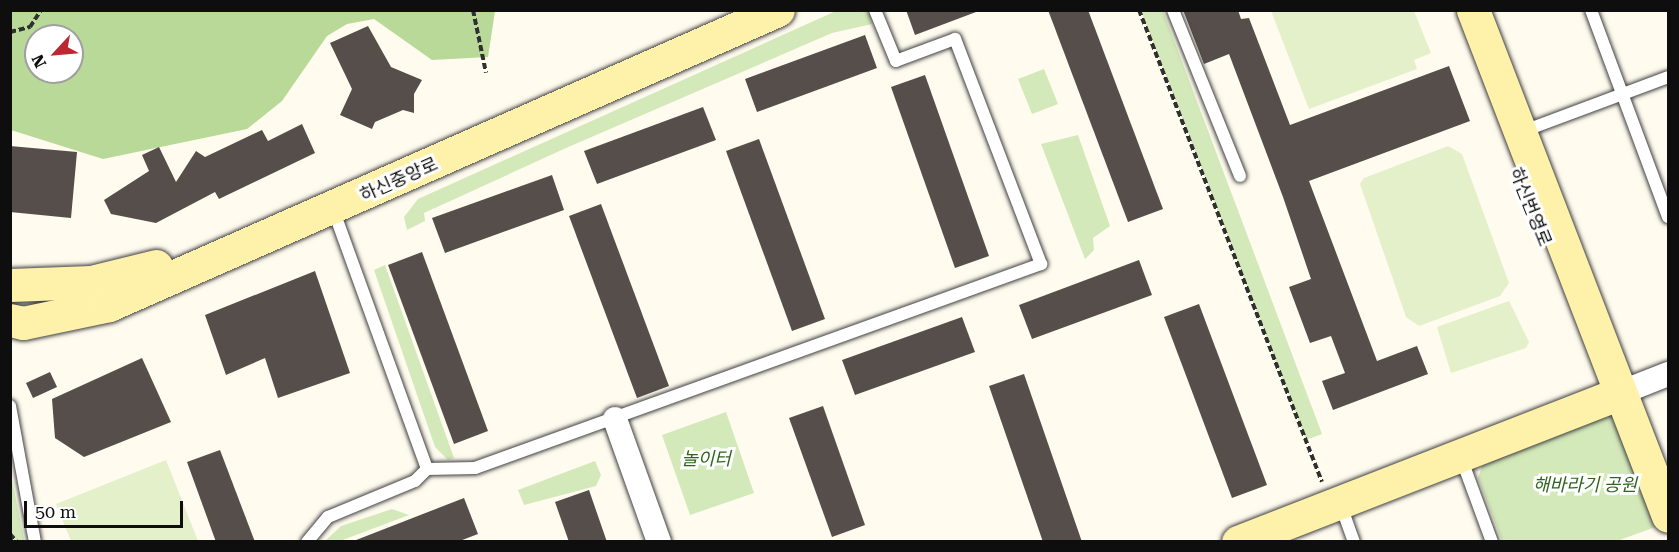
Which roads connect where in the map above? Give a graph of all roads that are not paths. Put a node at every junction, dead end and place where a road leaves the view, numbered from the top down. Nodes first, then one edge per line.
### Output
1 (727, 10) edge
2 (778, 10) edge
3 (874, 10) edge
4 (1173, 10) edge
5 (1454, 10) edge
6 (1473, 10) edge
7 (1591, 10) edge
8 (1668, 77) edge
9 (1622, 94) junction
10 (1519, 132) junction
11 (1240, 176) dead end
12 (329, 199) junction
13 (1668, 217) edge
14 (10, 285) edge
15 (15, 324) edge
16 (1668, 374) edge
17 (1620, 393) junction
18 (10, 406) edge
19 (615, 419) junction
20 (1460, 454) junction
21 (427, 469) junction
22 (1331, 494) junction
23 (1668, 516) edge
24 (35, 542) edge
25 (307, 542) edge
26 (659, 542) edge
27 (1238, 542) edge
28 (1354, 542) edge
29 (1492, 542) edge

1 - 12 street, 하신중앙로
2 - 12 street, 하신중앙로
3 - 19 lane
4 - 11 lane
5 - 17 street, 하신번영로
6 - 10 street, 하신번영로
7 - 9 lane
8 - 9 lane
9 - 10 lane
9 - 13 lane
10 - 17 street, 하신번영로
12 - 14 street, 하신중앙로
12 - 15 street, 하신중앙로
12 - 21 lane
16 - 17 street
17 - 20 street
17 - 23 street
18 - 24 lane
19 - 21 lane
19 - 26 street
20 - 22 street
20 - 29 lane
21 - 25 lane
22 - 27 street
22 - 28 lane

